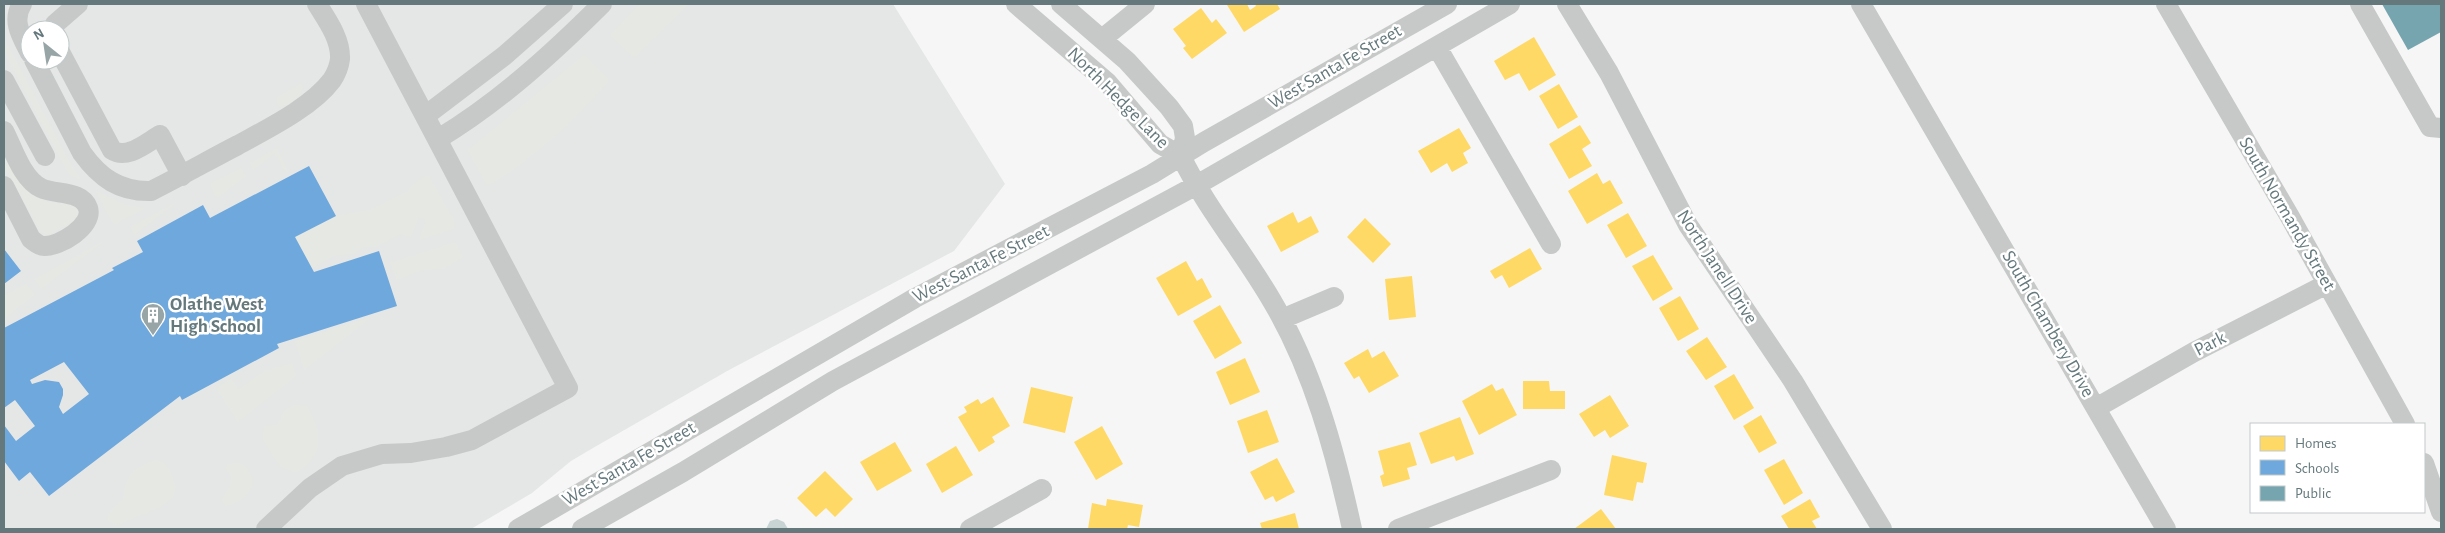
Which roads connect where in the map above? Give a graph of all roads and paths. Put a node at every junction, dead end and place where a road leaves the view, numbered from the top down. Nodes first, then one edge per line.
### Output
1 (22, 4) edge
2 (78, 4) edge
3 (317, 4) edge
4 (366, 4) edge
5 (602, 4) edge
6 (1016, 4) edge
7 (1061, 4) edge
8 (1145, 4) edge
9 (1447, 4) edge
10 (1510, 4) edge
11 (1567, 4) edge
12 (1861, 4) edge
13 (2360, 4) edge
14 (561, 5) edge
15 (2166, 5) edge
16 (60, 20) edge
17 (579, 27) junction
18 (20, 34) edge
19 (1102, 39) junction
20 (1437, 47) junction
21 (39, 70) edge
22 (70, 70) edge
23 (4, 80) edge
24 (426, 116) junction
25 (2441, 128) edge
26 (4, 131) edge
27 (438, 139) junction
28 (45, 156) dead end
29 (1181, 156) junction
30 (182, 176) junction
31 (4, 186) edge
32 (1195, 186) junction
33 (1551, 244) dead end
34 (2327, 284) junction
35 (1334, 297) dead end
36 (1282, 319) junction
37 (2096, 408) junction
38 (2403, 423) edge
39 (2425, 466) edge
40 (1552, 470) dead end
41 (1042, 489) dead end
42 (2441, 512) edge
43 (1880, 526) edge
44 (266, 529) edge
45 (518, 529) edge
46 (582, 529) edge
47 (970, 529) edge
48 (1352, 529) edge
49 (1398, 529) edge
50 (2166, 529) edge

1 - 18 street
2 - 16 street
3 - 30 street
4 - 24 street
5 - 17 street
6 - 29 street, North Hedge Lane
7 - 19 street, North Hedge Lane
8 - 19 street
9 - 29 street, West Santa Fe Street
10 - 20 street, West Santa Fe Street
11 - 43 street, North Janell Drive
12 - 37 street, South Chambery Drive
13 - 25 street
14 - 17 street
14 - 24 street
15 - 34 street, South Normandy Street
17 - 27 street
19 - 29 street, North Hedge Lane
20 - 32 street, West Santa Fe Street
20 - 33 street
21 - 30 street
22 - 30 street
23 - 28 street
24 - 27 street
26 - 31 street
27 - 44 street
29 - 32 street
29 - 45 street, West Santa Fe Street
32 - 36 street
32 - 46 street, West Santa Fe Street
34 - 37 street, Park
34 - 38 street, South Normandy Street
35 - 36 street
36 - 48 street
37 - 50 street, South Chambery Drive
39 - 42 street
40 - 49 street
41 - 47 street

